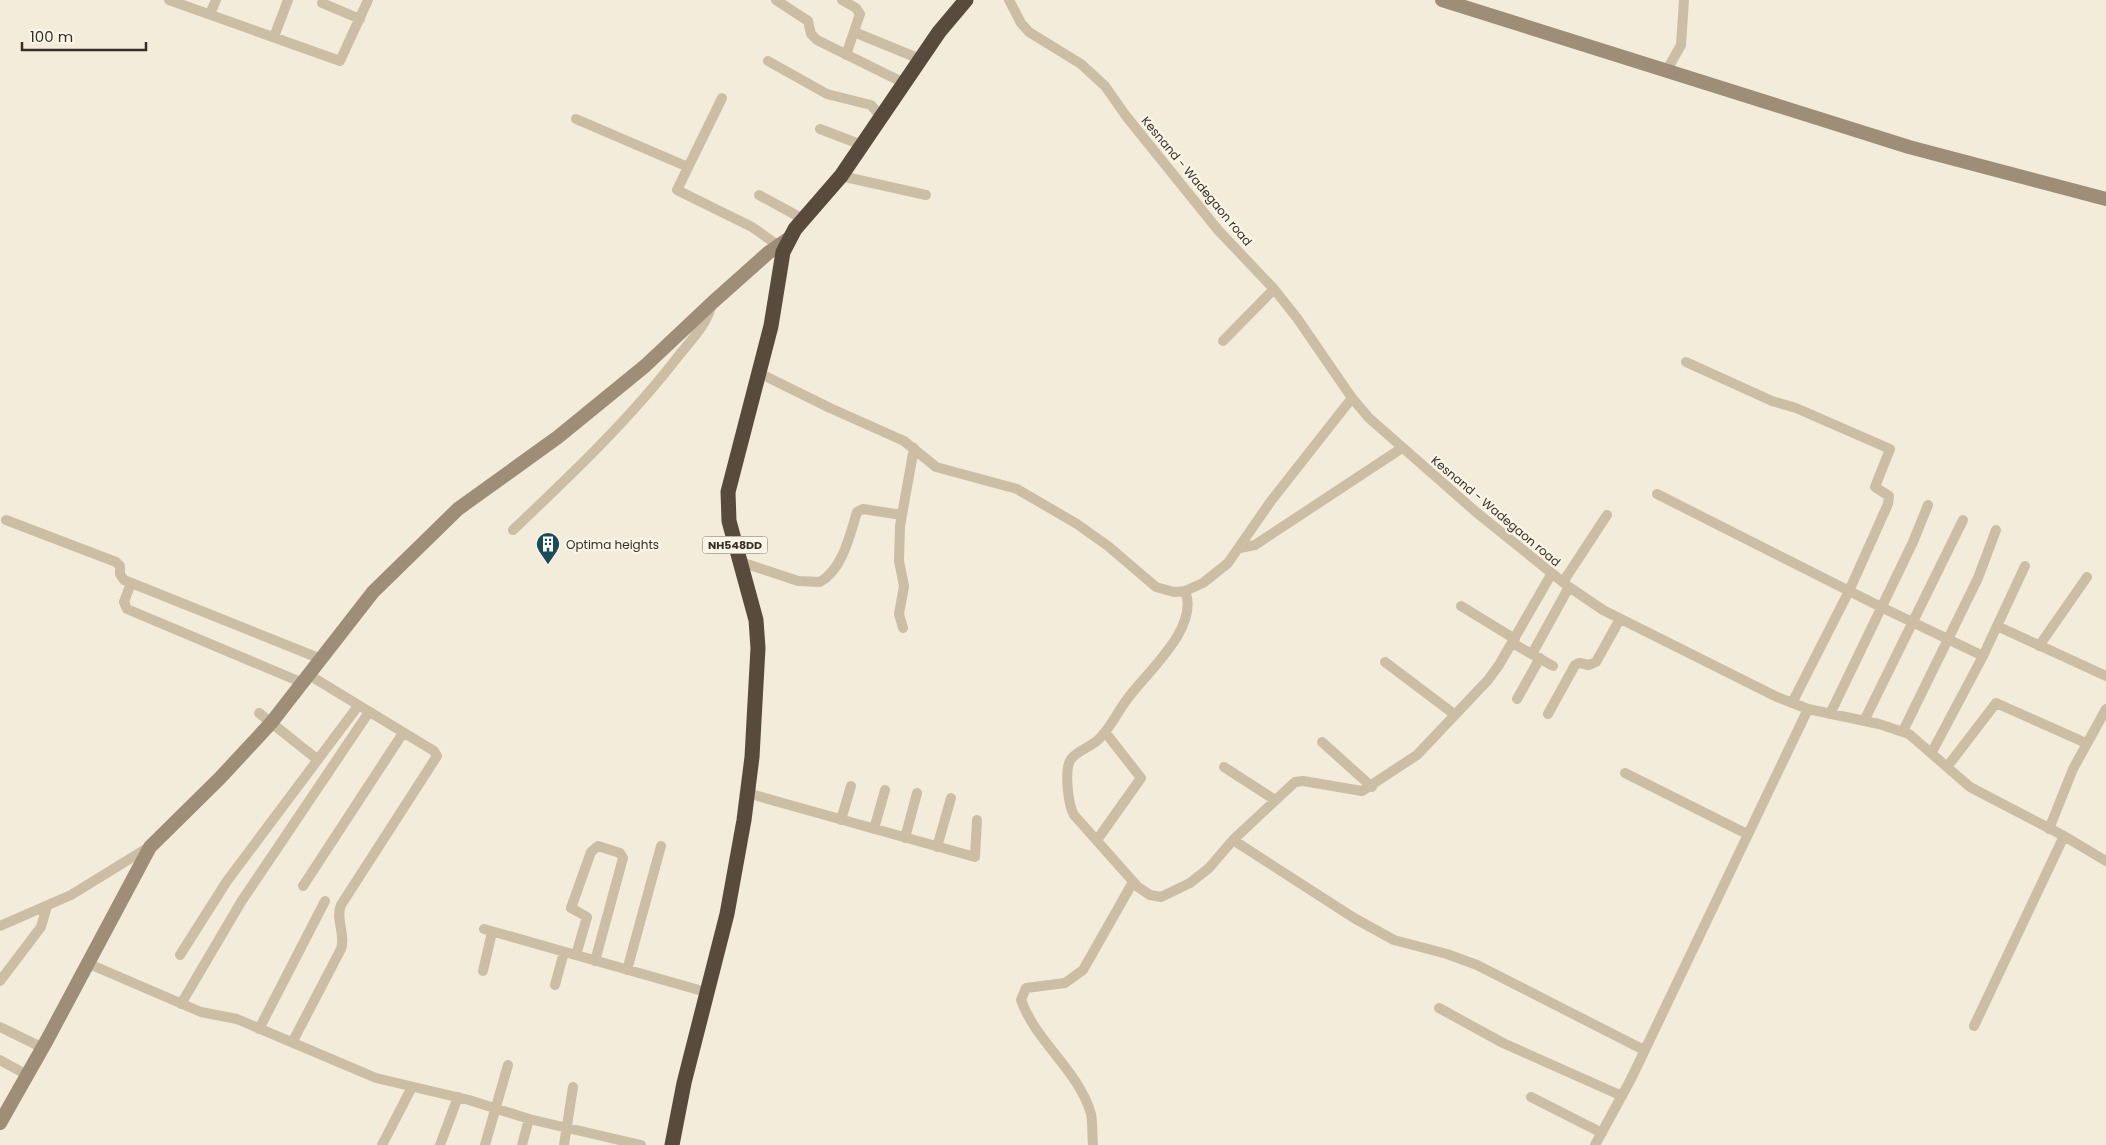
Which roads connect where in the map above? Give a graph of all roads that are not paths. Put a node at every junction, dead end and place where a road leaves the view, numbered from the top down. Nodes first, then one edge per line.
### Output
1 (169, 0) edge
2 (216, 0) edge
3 (288, 0) edge
4 (368, 0) edge
5 (776, 0) edge
6 (842, 0) edge
7 (966, 0) edge
8 (1009, 0) edge
9 (1442, 0) edge
10 (1684, 0) edge
11 (319, 1) edge
12 (210, 14) junction
13 (360, 19) junction
14 (854, 32) junction
15 (274, 37) junction
16 (846, 54) junction
17 (920, 59) junction
18 (768, 61) dead end
19 (1667, 70) junction
20 (904, 84) junction
21 (722, 98) dead end
22 (881, 117) junction
23 (576, 119) dead end
24 (820, 129) dead end
25 (862, 145) junction
26 (688, 167) junction
27 (841, 176) junction
28 (759, 195) dead end
29 (926, 195) dead end
30 (2106, 199) edge
31 (803, 219) junction
32 (783, 243) junction
33 (1274, 289) junction
34 (712, 302) junction
35 (1223, 341) dead end
36 (1686, 362) dead end
37 (759, 373) junction
38 (1352, 398) junction
39 (914, 448) junction
40 (1402, 448) junction
41 (1657, 494) dead end
42 (1928, 506) dead end
43 (902, 515) junction
44 (1606, 515) dead end
45 (6, 520) dead end
46 (1963, 520) dead end
47 (513, 530) dead end
48 (1996, 530) dead end
49 (1240, 548) junction
50 (741, 562) junction
51 (2025, 566) dead end
52 (1552, 573) junction
53 (2086, 577) dead end
54 (131, 583) junction
55 (1566, 585) junction
56 (1849, 591) junction
57 (1185, 592) junction
58 (1461, 606) dead end
59 (1881, 607) junction
60 (1620, 619) junction
61 (1914, 623) junction
62 (1997, 626) junction
63 (903, 628) dead end
64 (1948, 639) junction
65 (1514, 641) junction
66 (2039, 646) junction
67 (1536, 656) junction
68 (1983, 656) junction
69 (321, 659) junction
70 (1385, 662) dead end
71 (1553, 666) dead end
72 (2106, 676) edge
73 (306, 679) junction
74 (1517, 699) dead end
75 (1792, 704) junction
76 (358, 706) junction
77 (1808, 709) junction
78 (2106, 709) edge
79 (369, 712) junction
80 (258, 713) dead end
81 (1454, 714) junction
82 (1548, 714) dead end
83 (1830, 714) junction
84 (1864, 722) junction
85 (271, 723) junction
86 (1903, 731) junction
87 (1105, 732) junction
88 (403, 733) junction
89 (1322, 742) dead end
90 (2086, 743) junction
91 (1932, 752) junction
92 (318, 760) junction
93 (1224, 767) dead end
94 (1946, 767) junction
95 (1625, 773) dead end
96 (851, 786) dead end
97 (1372, 787) junction
98 (885, 790) dead end
99 (747, 793) junction
100 (917, 793) dead end
101 (951, 798) dead end
102 (1275, 800) junction
103 (841, 820) junction
104 (977, 820) dead end
105 (2049, 828) junction
106 (874, 829) junction
107 (1747, 834) junction
108 (2064, 836) junction
109 (905, 838) junction
110 (1097, 840) junction
111 (1233, 840) junction
112 (661, 846) dead end
113 (150, 847) junction
114 (937, 847) junction
115 (2106, 861) edge
116 (1133, 882) junction
117 (302, 886) dead end
118 (325, 901) dead end
119 (47, 906) junction
120 (0, 926) edge
121 (564, 952) junction
122 (180, 955) dead end
123 (576, 955) junction
124 (595, 961) junction
125 (87, 963) junction
126 (627, 970) junction
127 (483, 971) dead end
128 (0, 981) edge
129 (555, 985) dead end
130 (706, 992) junction
131 (181, 1004) junction
132 (1440, 1008) dead end
133 (1974, 1026) dead end
134 (0, 1027) edge
135 (259, 1029) junction
136 (293, 1041) junction
137 (43, 1048) junction
138 (1644, 1050) junction
139 (0, 1060) edge
140 (508, 1065) dead end
141 (28, 1075) junction
142 (412, 1086) junction
143 (573, 1087) dead end
144 (1622, 1096) junction
145 (458, 1097) junction
146 (1532, 1097) dead end
147 (495, 1108) junction
148 (530, 1119) junction
149 (0, 1123) edge
150 (568, 1128) junction
151 (1602, 1133) junction
152 (382, 1145) edge
153 (440, 1145) edge
154 (485, 1145) edge
155 (522, 1145) edge
156 (564, 1145) edge
157 (641, 1145) edge
158 (672, 1145) edge
159 (1093, 1145) edge
160 (1596, 1145) edge

1 - 12 street
2 - 12 street
3 - 15 street
4 - 13 street
5 - 16 street
6 - 14 street
7 - 17 highway, NH548DD
8 - 33 street, Kesnand - Wadegaon road
9 - 19 street
10 - 19 street
11 - 13 street
12 - 15 street
13 - 15 street
14 - 16 street
14 - 17 street
16 - 20 street
17 - 20 highway, NH548DD
18 - 22 street
19 - 30 street
20 - 22 highway, NH548DD
21 - 26 street
22 - 25 highway, NH548DD
23 - 26 street
24 - 25 street
25 - 27 highway, NH548DD
26 - 32 street
27 - 29 street
27 - 31 highway, NH548DD
28 - 31 street
31 - 32 highway, NH548DD
32 - 34 street
32 - 37 highway, NH548DD
33 - 35 street
33 - 38 street, Kesnand - Wadegaon road
34 - 47 street
34 - 69 street
36 - 56 street
37 - 39 street
37 - 50 highway, NH548DD
38 - 40 street, Kesnand - Wadegaon road
38 - 49 street
39 - 43 street
39 - 57 street
40 - 49 street
40 - 52 street, Kesnand - Wadegaon road
41 - 56 street
42 - 59 street
43 - 50 street
43 - 63 street
44 - 55 street
45 - 54 street
46 - 61 street
48 - 64 street
49 - 57 street
50 - 99 highway, NH548DD
51 - 62 street
52 - 55 street, Kesnand - Wadegaon road
52 - 65 street
53 - 66 street
54 - 69 street
54 - 73 street
55 - 60 street, Kesnand - Wadegaon road
55 - 67 street
56 - 59 street
56 - 75 street
57 - 87 street
58 - 65 street
59 - 61 street
59 - 83 street
60 - 75 street, Kesnand - Wadegaon road
60 - 82 street
61 - 64 street
61 - 84 street
62 - 66 street
62 - 68 street
64 - 68 street
64 - 86 street
65 - 67 street
65 - 81 street
66 - 72 street
67 - 71 street
67 - 74 street
68 - 91 street
69 - 73 street
70 - 81 street
73 - 76 street
73 - 85 street
75 - 77 street, Kesnand - Wadegaon road
76 - 79 street
76 - 92 street
77 - 83 street, Kesnand - Wadegaon road
77 - 107 street
78 - 90 street
79 - 88 street
79 - 131 street
80 - 85 street
81 - 97 street
83 - 84 street, Kesnand - Wadegaon road
84 - 86 street, Kesnand - Wadegaon road
85 - 92 street
85 - 113 street
86 - 91 street, Kesnand - Wadegaon road
87 - 110 street
87 - 110 street
88 - 117 street
88 - 136 street
89 - 97 street
90 - 94 street
90 - 105 street
91 - 94 street, Kesnand - Wadegaon road
92 - 122 street
93 - 102 street
94 - 105 street, Kesnand - Wadegaon road
95 - 107 street
96 - 103 street
97 - 102 street
98 - 106 street
99 - 103 street
99 - 130 highway, NH548DD
100 - 109 street
101 - 114 street
102 - 111 street
103 - 106 street
104 - 114 street
105 - 108 street, Kesnand - Wadegaon road
106 - 109 street
107 - 138 street
108 - 115 street, Kesnand - Wadegaon road
108 - 133 street
109 - 114 street
110 - 116 street
111 - 116 street
111 - 138 street
112 - 126 street
113 - 119 street
113 - 125 street
116 - 159 street
118 - 135 street
119 - 120 street
119 - 128 street
121 - 123 street
121 - 127 street
121 - 129 street
123 - 124 street
123 - 124 street
124 - 126 street
125 - 131 street
125 - 137 street
126 - 130 street
130 - 158 highway, NH548DD
131 - 135 street
132 - 144 street
134 - 137 street
135 - 136 street
136 - 142 street
137 - 141 street
138 - 144 street
139 - 141 street
140 - 147 street
141 - 149 street
142 - 145 street
142 - 152 street
143 - 150 street
144 - 151 street
145 - 147 street
145 - 153 street
146 - 151 street
147 - 148 street
147 - 154 street
148 - 150 street
148 - 155 street
150 - 156 street
150 - 157 street
151 - 160 street

